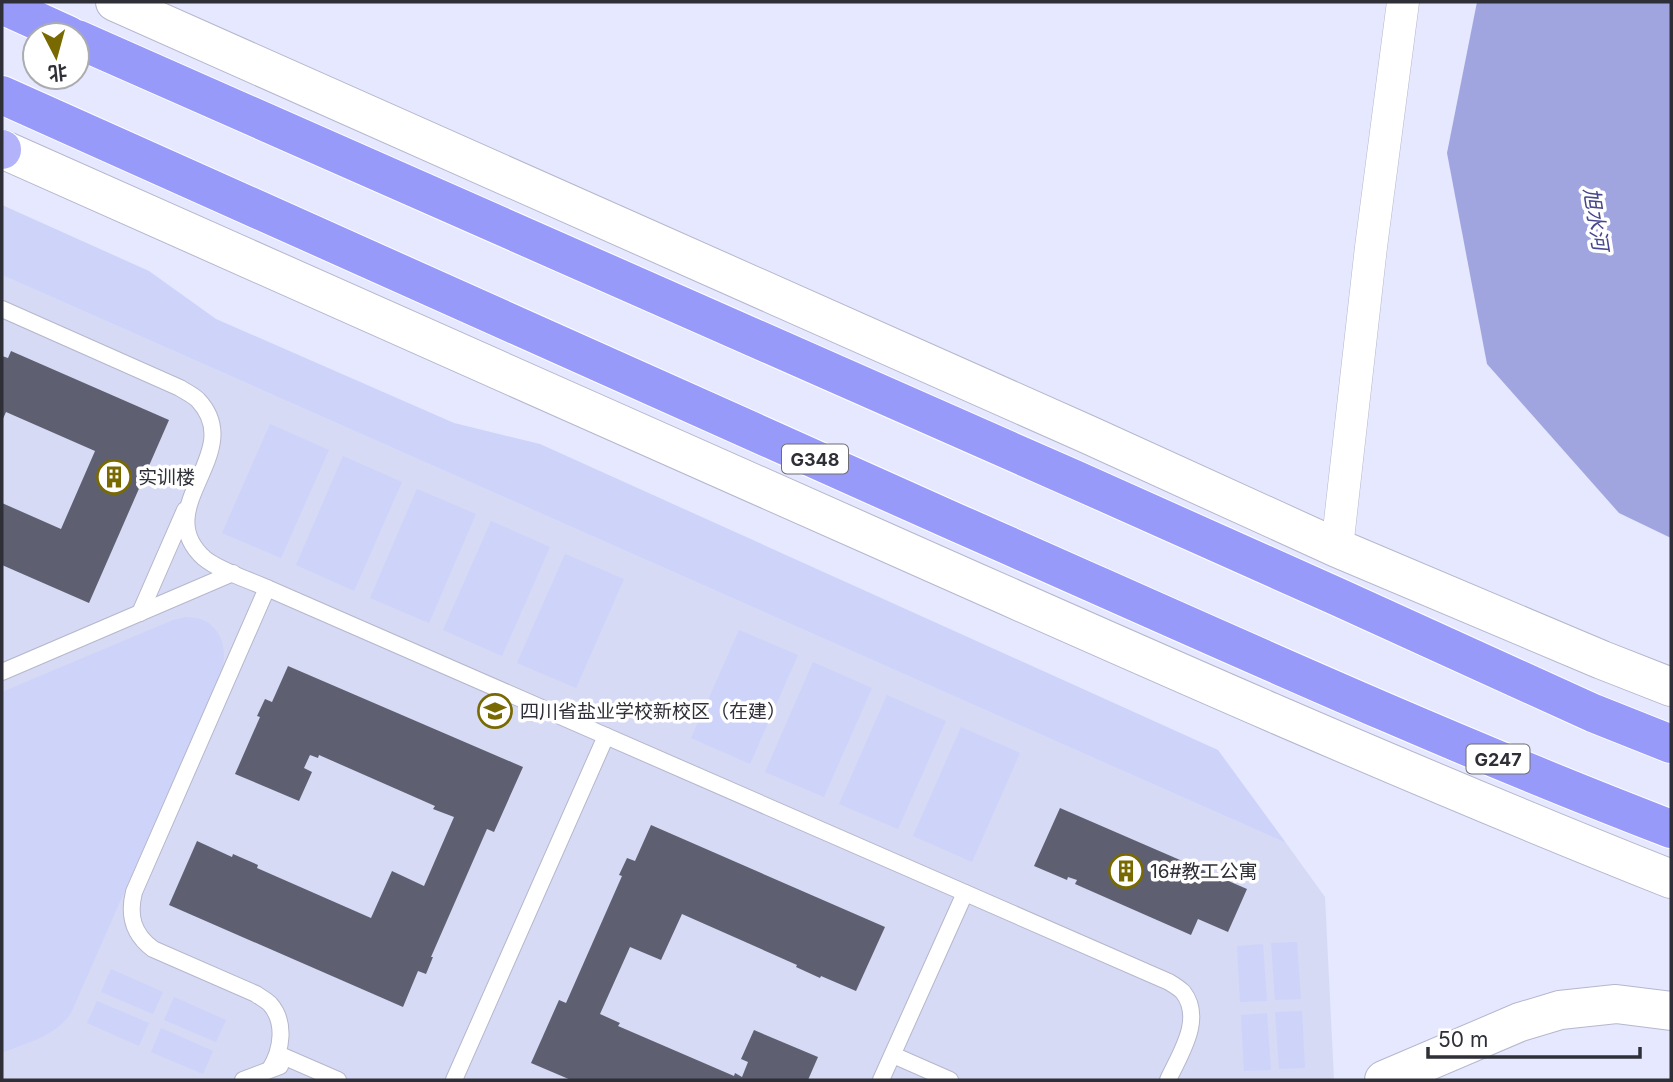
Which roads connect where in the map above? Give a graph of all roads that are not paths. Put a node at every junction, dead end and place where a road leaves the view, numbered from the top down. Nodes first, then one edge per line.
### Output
1 (116, 2) edge
2 (1403, 2) edge
3 (2, 5) edge
4 (37, 21) edge
5 (91, 45) edge
6 (2, 95) edge
7 (2, 149) edge
8 (2, 309) edge
9 (1089, 435) junction
10 (192, 495) junction
11 (1337, 548) junction
12 (233, 573) junction
13 (267, 588) junction
14 (1338, 597) junction
15 (1021, 602) junction
16 (140, 613) junction
17 (2, 672) edge
18 (1327, 686) junction
19 (1671, 687) edge
20 (606, 736) junction
21 (1671, 744) edge
22 (1671, 829) edge
23 (1671, 879) edge
24 (965, 892) junction
25 (1671, 1011) edge
26 (278, 1054) junction
27 (893, 1055) junction
28 (304, 1066) junction
29 (270, 1069) junction
30 (1424, 1072) edge
31 (243, 1080) edge
32 (338, 1080) edge
33 (454, 1080) edge
34 (881, 1080) edge
35 (950, 1080) edge
36 (1168, 1080) edge
37 (1384, 1080) edge

1 - 9 street
2 - 11 street
3 - 4 highway
5 - 14 highway
6 - 18 highway, G348
7 - 15 street
8 - 10 lane
9 - 11 street
9 - 14 street
10 - 12 lane
10 - 16 lane
11 - 19 street
12 - 13 lane
12 - 16 lane
13 - 20 lane
13 - 26 lane
14 - 21 highway
15 - 18 street
15 - 23 street
16 - 17 lane
18 - 22 highway, G247
20 - 24 lane
20 - 33 lane
24 - 27 lane
24 - 36 lane
25 - 30 street
26 - 28 lane
26 - 29 lane
27 - 34 lane
27 - 35 lane
28 - 29 lane
28 - 32 lane
29 - 31 lane
30 - 37 street

